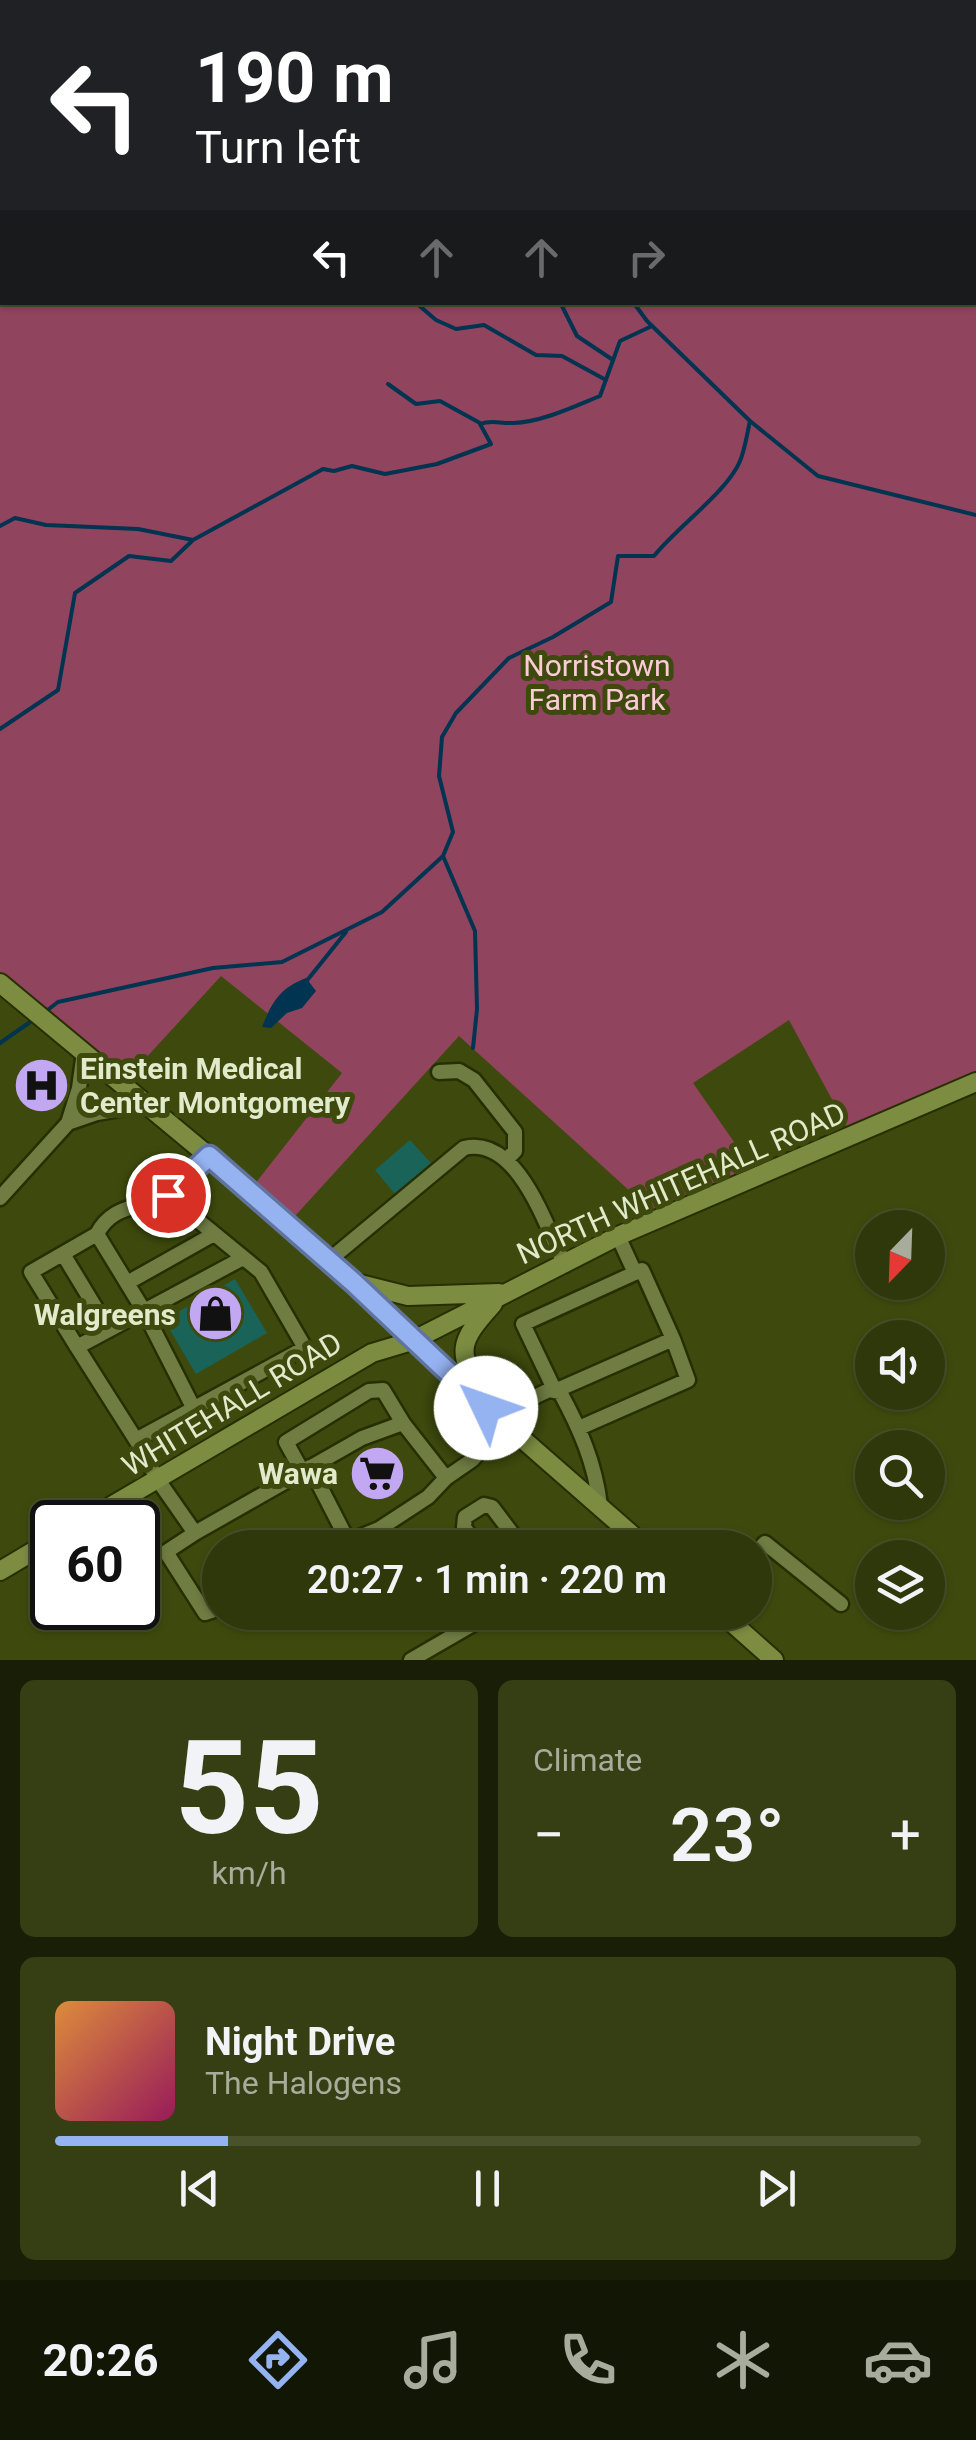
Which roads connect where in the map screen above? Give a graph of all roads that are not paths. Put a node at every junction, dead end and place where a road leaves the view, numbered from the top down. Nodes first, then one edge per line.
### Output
1 (0, 982) edge
2 (84, 1052) junction
3 (439, 1072) dead end
4 (976, 1082) edge
5 (148, 1104) junction
6 (68, 1123) junction
7 (209, 1156) junction
8 (507, 1158) junction
9 (168, 1195) junction
10 (0, 1198) edge
11 (97, 1234) junction
12 (214, 1234) junction
13 (618, 1236) junction
14 (63, 1254) junction
15 (244, 1258) junction
16 (328, 1261) junction
17 (565, 1265) junction
18 (636, 1273) junction
19 (353, 1282) junction
20 (127, 1284) junction
21 (504, 1293) junction
22 (144, 1311) junction
23 (109, 1330) junction
24 (673, 1339) junction
25 (412, 1340) junction
26 (77, 1347) junction
27 (555, 1391) junction
28 (486, 1408) junction
29 (194, 1409) junction
30 (403, 1423) junction
31 (504, 1424) junction
32 (579, 1428) junction
33 (136, 1440) junction
34 (306, 1469) junction
35 (446, 1478) junction
36 (158, 1480) junction
37 (123, 1500) edge
38 (600, 1505) junction
39 (342, 1530) edge
40 (379, 1530) edge
41 (466, 1530) edge
42 (509, 1530) edge
43 (628, 1530) edge
44 (195, 1533) junction
45 (772, 1548) edge
46 (30, 1553) edge
47 (0, 1571) edge
48 (841, 1604) dead end
49 (202, 1608) edge
50 (463, 1630) edge
51 (740, 1630) edge
52 (411, 1660) edge
53 (774, 1660) edge

1 - 2 main road
2 - 5 main road
2 - 6 street
3 - 8 street
4 - 13 main road, NORTH WHITEHALL ROAD
5 - 6 street
5 - 7 main road
6 - 10 street
7 - 9 street
7 - 16 main road
8 - 16 street
8 - 17 street
9 - 11 street
9 - 12 street
11 - 14 street
11 - 20 street
12 - 15 street
12 - 20 street
13 - 17 main road, NORTH WHITEHALL ROAD
13 - 18 street
14 - 23 street
14 - 26 street
15 - 22 street
15 - 29 street
16 - 19 main road
17 - 21 main road, NORTH WHITEHALL ROAD
18 - 24 street
18 - 27 street
19 - 21 main road
19 - 25 main road
20 - 22 street
21 - 25 main road, NORTH WHITEHALL ROAD
21 - 28 main road
22 - 23 street
22 - 29 street
23 - 26 street
24 - 27 street
24 - 32 street
25 - 28 main road
25 - 36 main road, WHITEHALL ROAD
26 - 33 street
27 - 28 street
27 - 32 street
28 - 31 main road
29 - 33 street
30 - 34 street
30 - 34 street
30 - 35 street
31 - 35 street
31 - 38 main road
32 - 38 street
33 - 36 street
34 - 39 street
34 - 44 street
35 - 40 street
36 - 37 main road, WHITEHALL ROAD
36 - 44 street
38 - 43 main road
41 - 42 street
44 - 49 street
45 - 48 street
46 - 47 main road
50 - 52 street
51 - 53 main road

